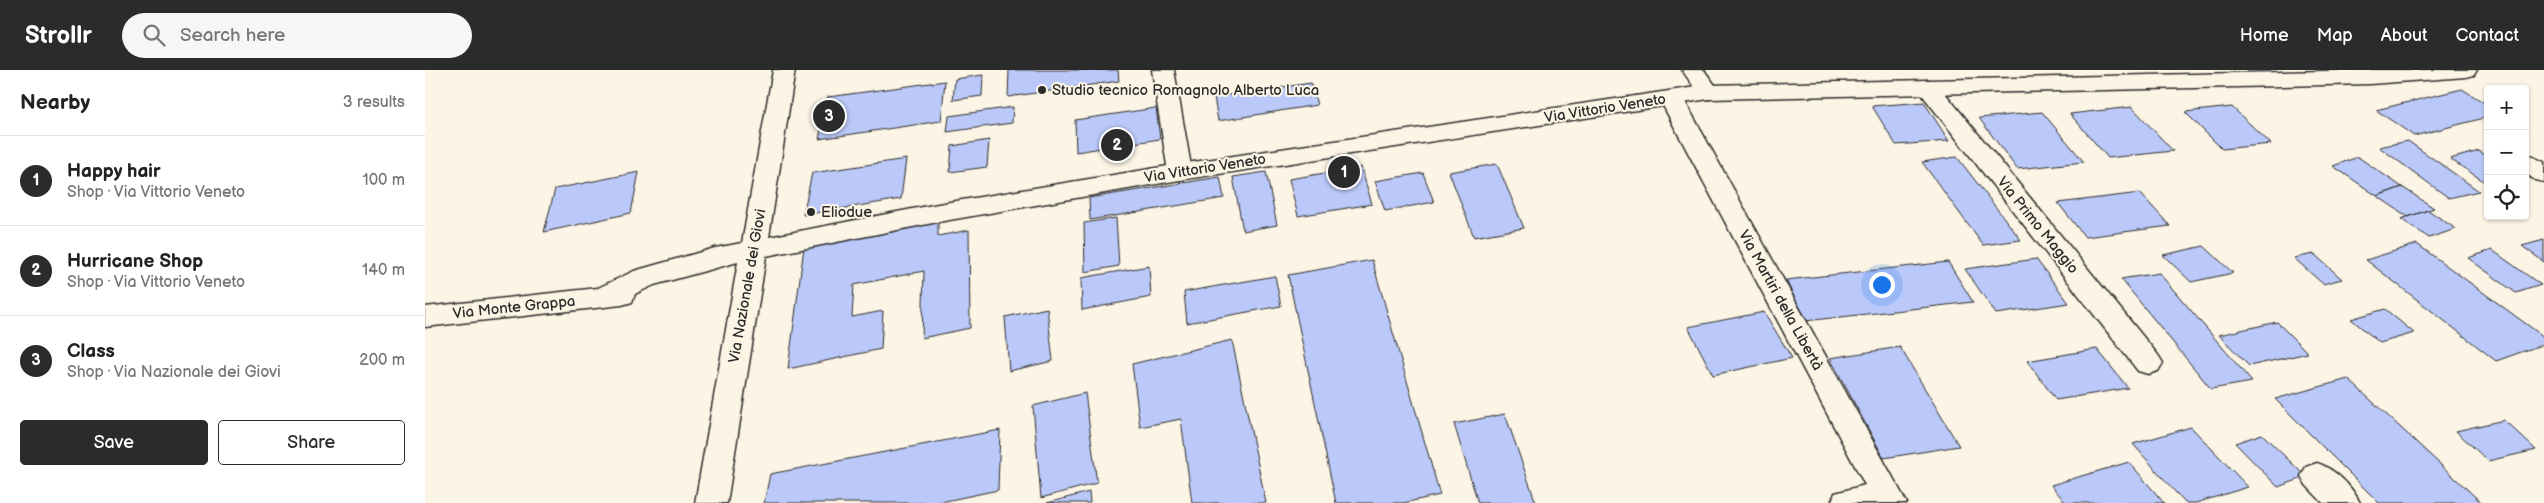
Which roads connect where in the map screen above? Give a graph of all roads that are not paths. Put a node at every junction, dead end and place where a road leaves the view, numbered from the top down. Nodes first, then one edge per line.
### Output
1 (784, 70) edge
2 (1163, 70) edge
3 (1693, 70) edge
4 (2466, 70) edge
5 (1928, 87) junction
6 (1709, 92) junction
7 (1671, 98) junction
8 (2529, 165) edge
9 (1180, 172) junction
10 (2544, 174) edge
11 (754, 249) junction
12 (425, 317) edge
13 (2148, 363) dead end
14 (2317, 476) dead end
15 (1888, 498) edge
16 (711, 503) edge
17 (1847, 503) edge
18 (2345, 503) edge

1 - 11 street, Via Nazionale dei Giovi
2 - 9 street
3 - 6 street
4 - 5 street, Via Vittorio Veneto
5 - 6 street, Via Vittorio Veneto
5 - 13 street, Via Primo Maggio
6 - 7 street, Via Vittorio Veneto
7 - 9 street, Via Vittorio Veneto
7 - 15 street, Via Martiri della Libertà
8 - 10 street
9 - 11 street, Via Vittorio Veneto
11 - 12 street, Via Monte Grappa
11 - 16 street, Via Nazionale dei Giovi
14 - 18 street
15 - 17 street

